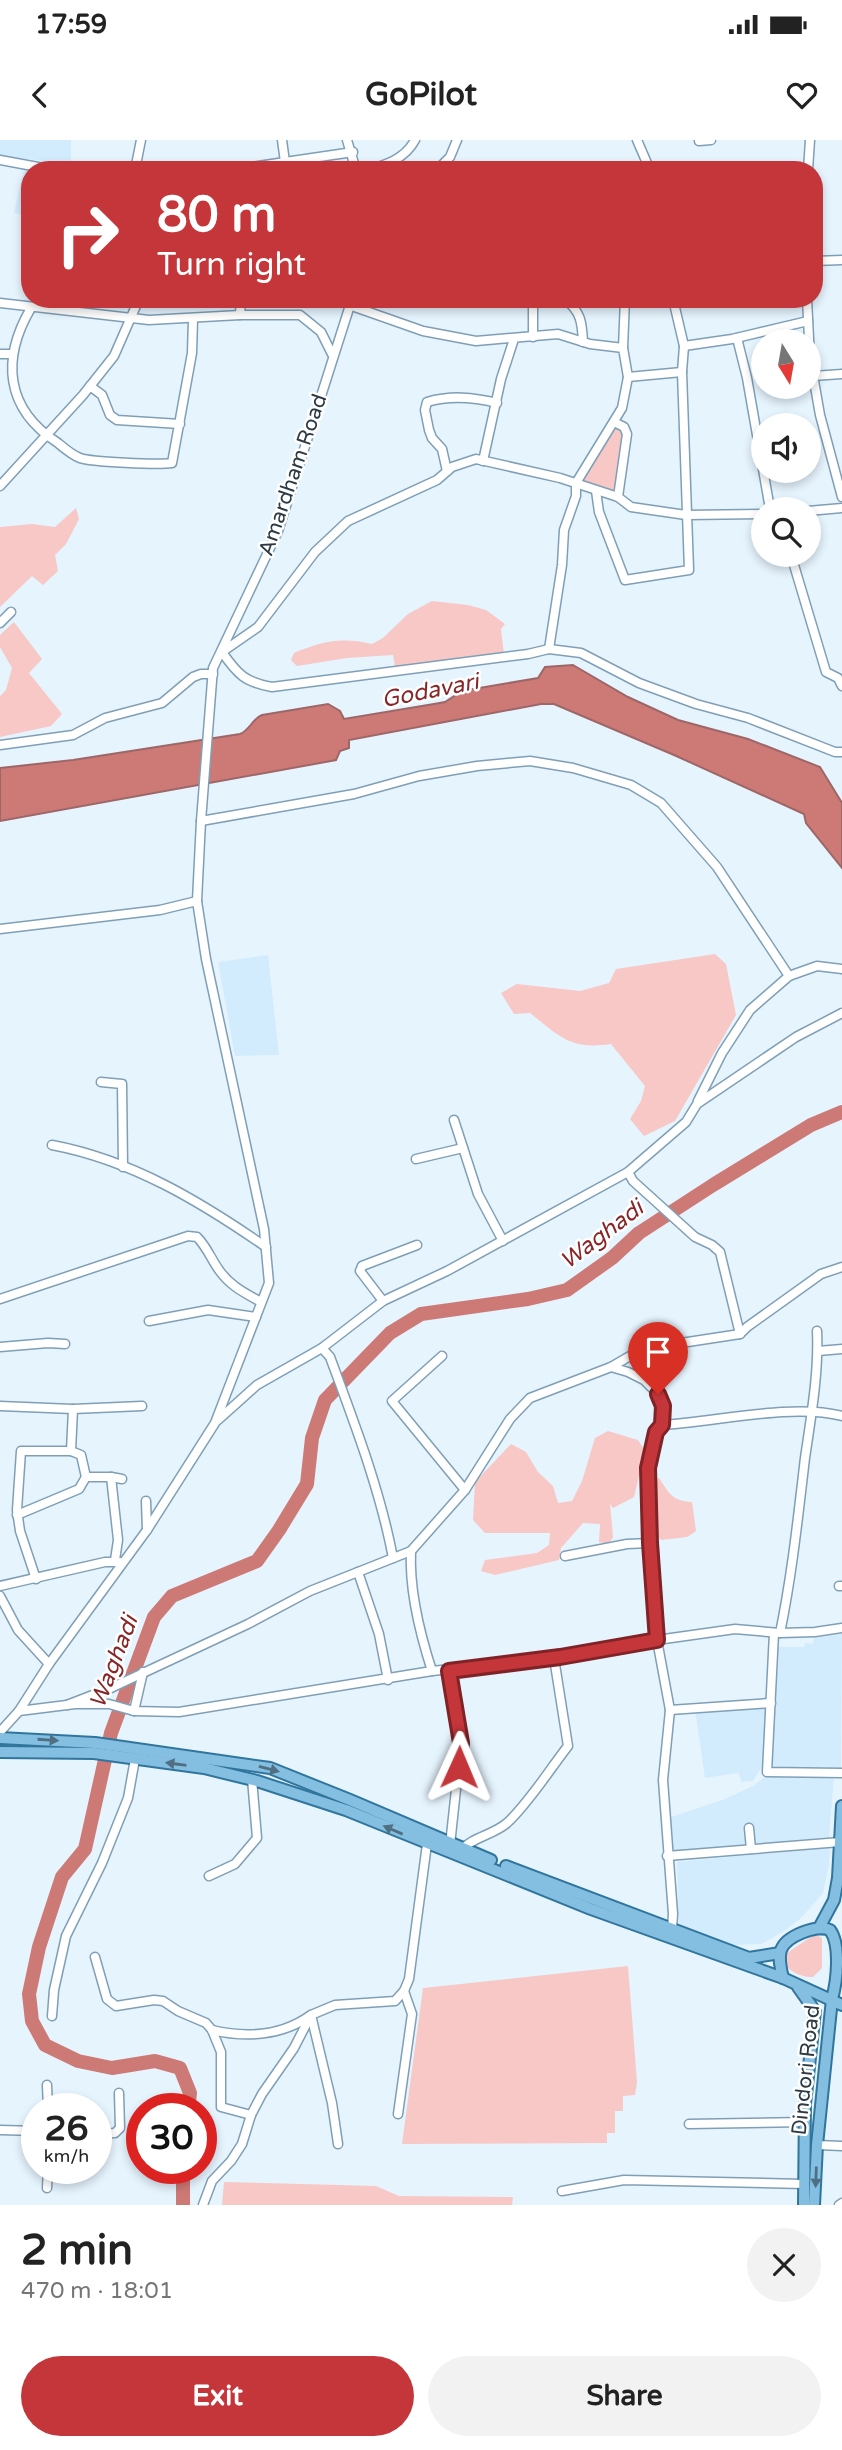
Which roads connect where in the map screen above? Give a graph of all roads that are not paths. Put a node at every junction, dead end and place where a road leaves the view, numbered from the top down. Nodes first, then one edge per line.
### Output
1 (141, 140) edge
2 (282, 140) edge
3 (347, 140) edge
4 (415, 140) edge
5 (457, 140) edge
6 (637, 140) edge
7 (711, 140) edge
8 (810, 140) edge
9 (699, 141) edge
10 (353, 152) junction
11 (0, 160) edge
12 (137, 161) edge
13 (285, 161) edge
14 (292, 161) edge
15 (354, 161) edge
16 (394, 161) edge
17 (445, 161) edge
18 (646, 161) edge
19 (809, 161) edge
20 (21, 164) edge
21 (842, 260) edge
22 (823, 261) edge
23 (0, 303) edge
24 (21, 306) edge
25 (29, 308) edge
26 (38, 308) edge
27 (134, 308) edge
28 (240, 308) edge
29 (348, 308) edge
30 (365, 308) edge
31 (533, 308) edge
32 (576, 308) edge
33 (625, 308) edge
34 (675, 308) edge
35 (807, 308) edge
36 (240, 315) junction
37 (129, 319) junction
38 (193, 319) junction
39 (808, 321) junction
40 (809, 329) edge
41 (533, 337) junction
42 (737, 338) junction
43 (514, 339) junction
44 (583, 342) junction
45 (684, 346) junction
46 (623, 348) junction
47 (0, 354) edge
48 (332, 354) junction
49 (13, 355) junction
50 (682, 372) junction
51 (842, 374) edge
52 (821, 375) edge
53 (628, 377) junction
54 (90, 386) junction
55 (817, 399) edge
56 (497, 402) junction
57 (614, 422) junction
58 (180, 424) junction
59 (44, 435) junction
60 (483, 461) junction
61 (447, 471) junction
62 (576, 483) junction
63 (0, 486) edge
64 (596, 491) junction
65 (618, 497) junction
66 (768, 497) edge
67 (842, 497) edge
68 (842, 508) edge
69 (821, 510) edge
70 (751, 514) edge
71 (686, 515) junction
72 (795, 567) edge
73 (11, 612) dead end
74 (0, 623) edge
75 (549, 649) junction
76 (222, 652) junction
77 (213, 674) junction
78 (841, 680) edge
79 (0, 745) edge
80 (842, 752) edge
81 (201, 821) junction
82 (197, 901) junction
83 (0, 929) edge
84 (842, 969) edge
85 (789, 976) junction
86 (842, 1013) edge
87 (101, 1082) dead end
88 (697, 1104) junction
89 (454, 1120) dead end
90 (52, 1145) dead end
91 (463, 1149) junction
92 (416, 1159) dead end
93 (123, 1167) junction
94 (628, 1172) junction
95 (503, 1241) junction
96 (417, 1245) dead end
97 (267, 1247) junction
98 (842, 1267) edge
99 (0, 1299) edge
100 (383, 1301) junction
101 (261, 1302) junction
102 (256, 1317) junction
103 (149, 1321) dead end
104 (817, 1331) dead end
105 (740, 1334) junction
106 (65, 1344) dead end
107 (0, 1347) edge
108 (322, 1348) junction
109 (842, 1349) edge
110 (818, 1351) junction
111 (442, 1356) dead end
112 (611, 1367) junction
113 (0, 1406) edge
114 (142, 1406) dead end
115 (73, 1409) junction
116 (811, 1412) junction
117 (842, 1416) edge
118 (215, 1423) junction
119 (662, 1425) junction
120 (71, 1451) junction
121 (86, 1477) junction
122 (111, 1478) junction
123 (122, 1479) dead end
124 (465, 1490) junction
125 (146, 1501) dead end
126 (18, 1515) junction
127 (147, 1530) junction
128 (650, 1543) junction
129 (411, 1551) junction
130 (565, 1556) dead end
131 (393, 1558) junction
132 (119, 1562) junction
133 (358, 1572) junction
134 (36, 1579) junction
135 (0, 1586) edge
136 (0, 1596) edge
137 (842, 1628) edge
138 (777, 1633) junction
139 (657, 1640) junction
140 (554, 1658) junction
141 (49, 1664) junction
142 (432, 1671) junction
143 (449, 1671) junction
144 (141, 1674) junction
145 (388, 1680) junction
146 (771, 1703) junction
147 (67, 1705) junction
148 (670, 1710) junction
149 (19, 1711) junction
150 (134, 1711) junction
151 (0, 1732) edge
152 (0, 1738) edge
153 (95, 1748) junction
154 (0, 1752) edge
155 (130, 1755) junction
156 (842, 1773) edge
157 (252, 1779) junction
158 (842, 1806) edge
159 (749, 1828) dead end
160 (840, 1842) edge
161 (427, 1844) junction
162 (454, 1849) junction
163 (751, 1849) junction
164 (667, 1856) junction
165 (209, 1876) dead end
166 (842, 1927) edge
167 (819, 1928) junction
168 (671, 1929) junction
169 (835, 1939) junction
170 (780, 1953) junction
171 (95, 1956) dead end
172 (783, 1978) junction
173 (796, 1985) junction
174 (404, 1992) junction
175 (839, 2001) edge
176 (311, 2015) junction
177 (52, 2016) dead end
178 (212, 2030) junction
179 (47, 2085) dead end
180 (47, 2093) edge
181 (119, 2093) dead end
182 (398, 2114) dead end
183 (251, 2115) junction
184 (805, 2122) junction
185 (689, 2124) dead end
186 (0, 2130) edge
187 (21, 2131) edge
188 (112, 2133) edge
189 (338, 2144) dead end
190 (817, 2145) junction
191 (842, 2146) edge
192 (47, 2184) edge
193 (804, 2184) junction
194 (47, 2188) dead end
195 (562, 2192) dead end
196 (203, 2205) edge
197 (803, 2205) edge
198 (814, 2205) edge

1 - 12 street
2 - 13 street
3 - 10 street
4 - 16 street
5 - 17 street
6 - 18 street
7 - 9 street
8 - 19 street
10 - 14 street
10 - 15 street
11 - 20 street
21 - 22 street
23 - 24 street
25 - 49 street
26 - 37 street
27 - 37 street
28 - 36 street
29 - 48 street, Amardham Road
30 - 43 street
31 - 41 street
32 - 44 street
33 - 46 street
34 - 45 street
35 - 39 street
36 - 38 street
36 - 48 street
37 - 38 street
37 - 54 street
38 - 58 street
39 - 40 street
39 - 42 street
41 - 43 street
41 - 44 street
42 - 45 street
42 - 66 street
43 - 56 street
44 - 46 street
45 - 50 street
46 - 53 street
47 - 49 street
48 - 76 street, Amardham Road
49 - 59 street
50 - 53 street
50 - 71 street
51 - 52 street
53 - 57 street
54 - 58 street
54 - 59 street
55 - 67 street
56 - 60 street
56 - 61 street
57 - 62 street
57 - 65 street
58 - 59 street
59 - 63 street
60 - 61 street
60 - 62 street
61 - 76 street
62 - 64 street
62 - 75 street
64 - 65 street
64 - 71 street
65 - 71 street
68 - 69 street
70 - 71 street
72 - 78 street
73 - 74 street
75 - 76 street
75 - 80 street
76 - 77 street, Amardham Road
77 - 79 street
77 - 81 street, Amardham Road
81 - 82 street, Amardham Road
81 - 85 street
82 - 83 street
82 - 97 street, Amardham Road
84 - 85 street
85 - 88 street
86 - 88 street
87 - 93 street
88 - 94 street
89 - 91 street
90 - 93 street
91 - 92 street
91 - 95 street
93 - 97 street
94 - 95 street
94 - 105 street
95 - 100 street
96 - 100 street
97 - 101 street, Amardham Road
98 - 105 street
99 - 101 street
100 - 108 street
101 - 102 street, Amardham Road
102 - 103 street
102 - 118 street, Amardham Road
104 - 110 street
105 - 112 street
106 - 107 street
108 - 118 street
108 - 131 street
109 - 110 street
110 - 116 street
111 - 124 street
112 - 119 street
112 - 124 street
113 - 115 street
114 - 115 street
115 - 120 street
116 - 117 street
116 - 119 street
116 - 138 street
118 - 127 street
119 - 128 street
120 - 121 street
120 - 126 street
121 - 122 street
121 - 126 street
122 - 123 street
122 - 132 street
124 - 129 street
125 - 127 street
126 - 134 street
127 - 132 street
128 - 130 street
128 - 139 street
129 - 131 street
129 - 142 street
131 - 133 street
132 - 134 street
132 - 141 street
133 - 144 street
133 - 145 street
134 - 135 street
136 - 141 street
137 - 138 street
138 - 139 street
138 - 146 street
139 - 140 street
139 - 148 street
140 - 143 street
140 - 162 street
141 - 149 street
142 - 143 street
142 - 145 street
143 - 162 street
144 - 147 street
144 - 150 street
145 - 150 street
146 - 148 street
146 - 156 street
147 - 149 street
147 - 150 street
148 - 164 street
149 - 151 street
152 -> 153 main road
153 - 154 main road
153 - 155 main road
157 -> 155 main road
155 -> 162 main road
155 - 177 street
161 -> 157 main road
157 - 165 street
158 - 160 main road
159 - 163 street
160 - 163 street
160 - 167 main road
161 - 162 main road
161 - 174 street
162 - 168 main road
162 - 172 main road
163 - 164 street
164 - 168 street
166 - 169 main road
167 - 169 main road
167 - 170 main road
168 - 170 main road
169 - 175 main road, Dindori Road
170 - 172 main road
171 - 178 street
172 - 173 main road
173 - 175 main road
173 - 184 main road
174 - 176 street
174 - 182 street
175 - 190 main road, Dindori Road
176 - 178 street
176 - 183 street
176 - 189 street
178 - 183 street
179 - 180 street
181 - 188 street
183 - 196 street
184 - 185 street
184 - 193 main road
186 - 187 street
190 - 191 street
190 -> 198 main road, Dindori Road
192 - 194 street
193 - 195 street
193 - 197 main road

